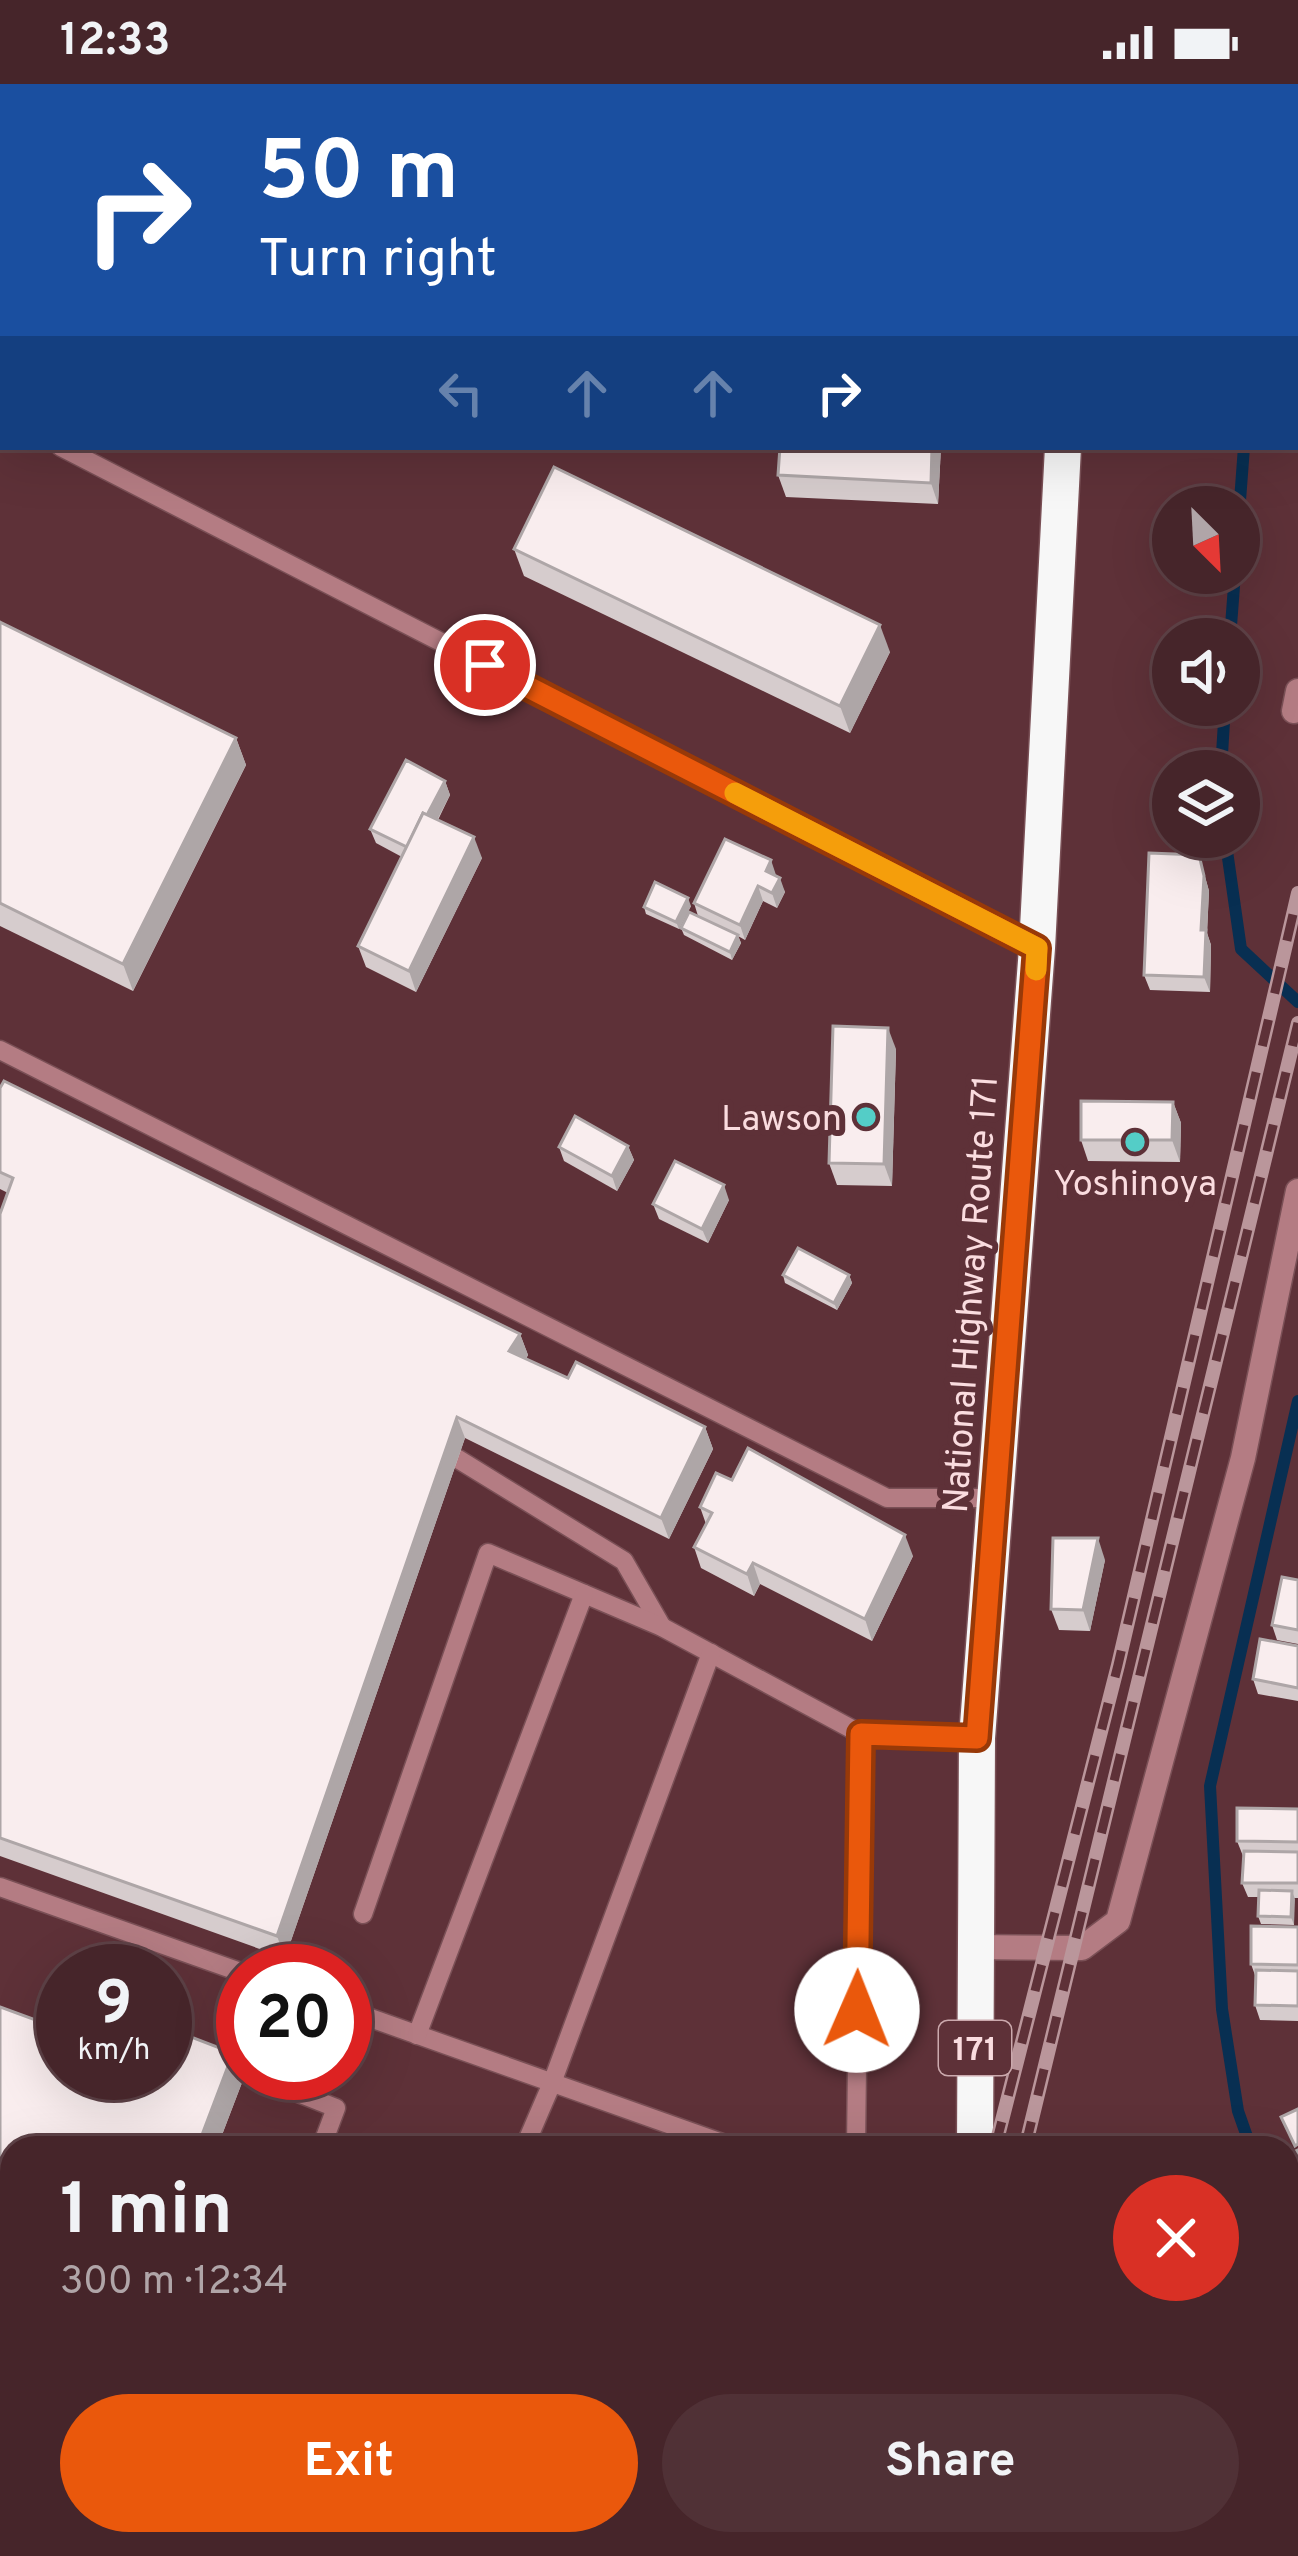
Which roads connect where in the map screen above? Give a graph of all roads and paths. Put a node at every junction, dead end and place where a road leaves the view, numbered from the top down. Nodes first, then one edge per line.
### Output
1 (67, 450) edge
2 (1063, 450) edge
3 (1037, 948) junction
4 (0, 1050) edge
5 (1298, 1191) edge
6 (458, 1459) edge
7 (996, 1498) junction
8 (584, 1594) junction
9 (662, 1627) junction
10 (711, 1653) junction
11 (861, 1734) junction
12 (977, 1738) junction
13 (0, 1887) edge
14 (363, 1914) dead end
15 (975, 1947) junction
16 (216, 1963) edge
17 (372, 2019) edge
18 (417, 2035) junction
19 (552, 2083) junction
20 (315, 2100) edge
21 (325, 2136) edge
22 (529, 2136) edge
23 (702, 2136) edge
24 (856, 2136) edge
25 (975, 2136) edge

1 - 3 lane
2 - 3 highway, National Highway Route 171 / 171
3 - 7 highway, National Highway Route 171 / 171
4 - 7 lane
5 - 15 street
6 - 9 lane
7 - 12 highway, National Highway Route 171 / 171
8 - 9 lane
8 - 14 lane
8 - 18 lane
9 - 10 lane
10 - 11 lane
10 - 19 lane
11 - 12 lane
11 - 24 lane
12 - 15 highway, National Highway Route 171 / 171
13 - 16 lane
15 - 25 highway, National Highway Route 171 / 171
17 - 18 lane
18 - 19 lane
19 - 22 lane
19 - 23 lane
20 - 21 lane

